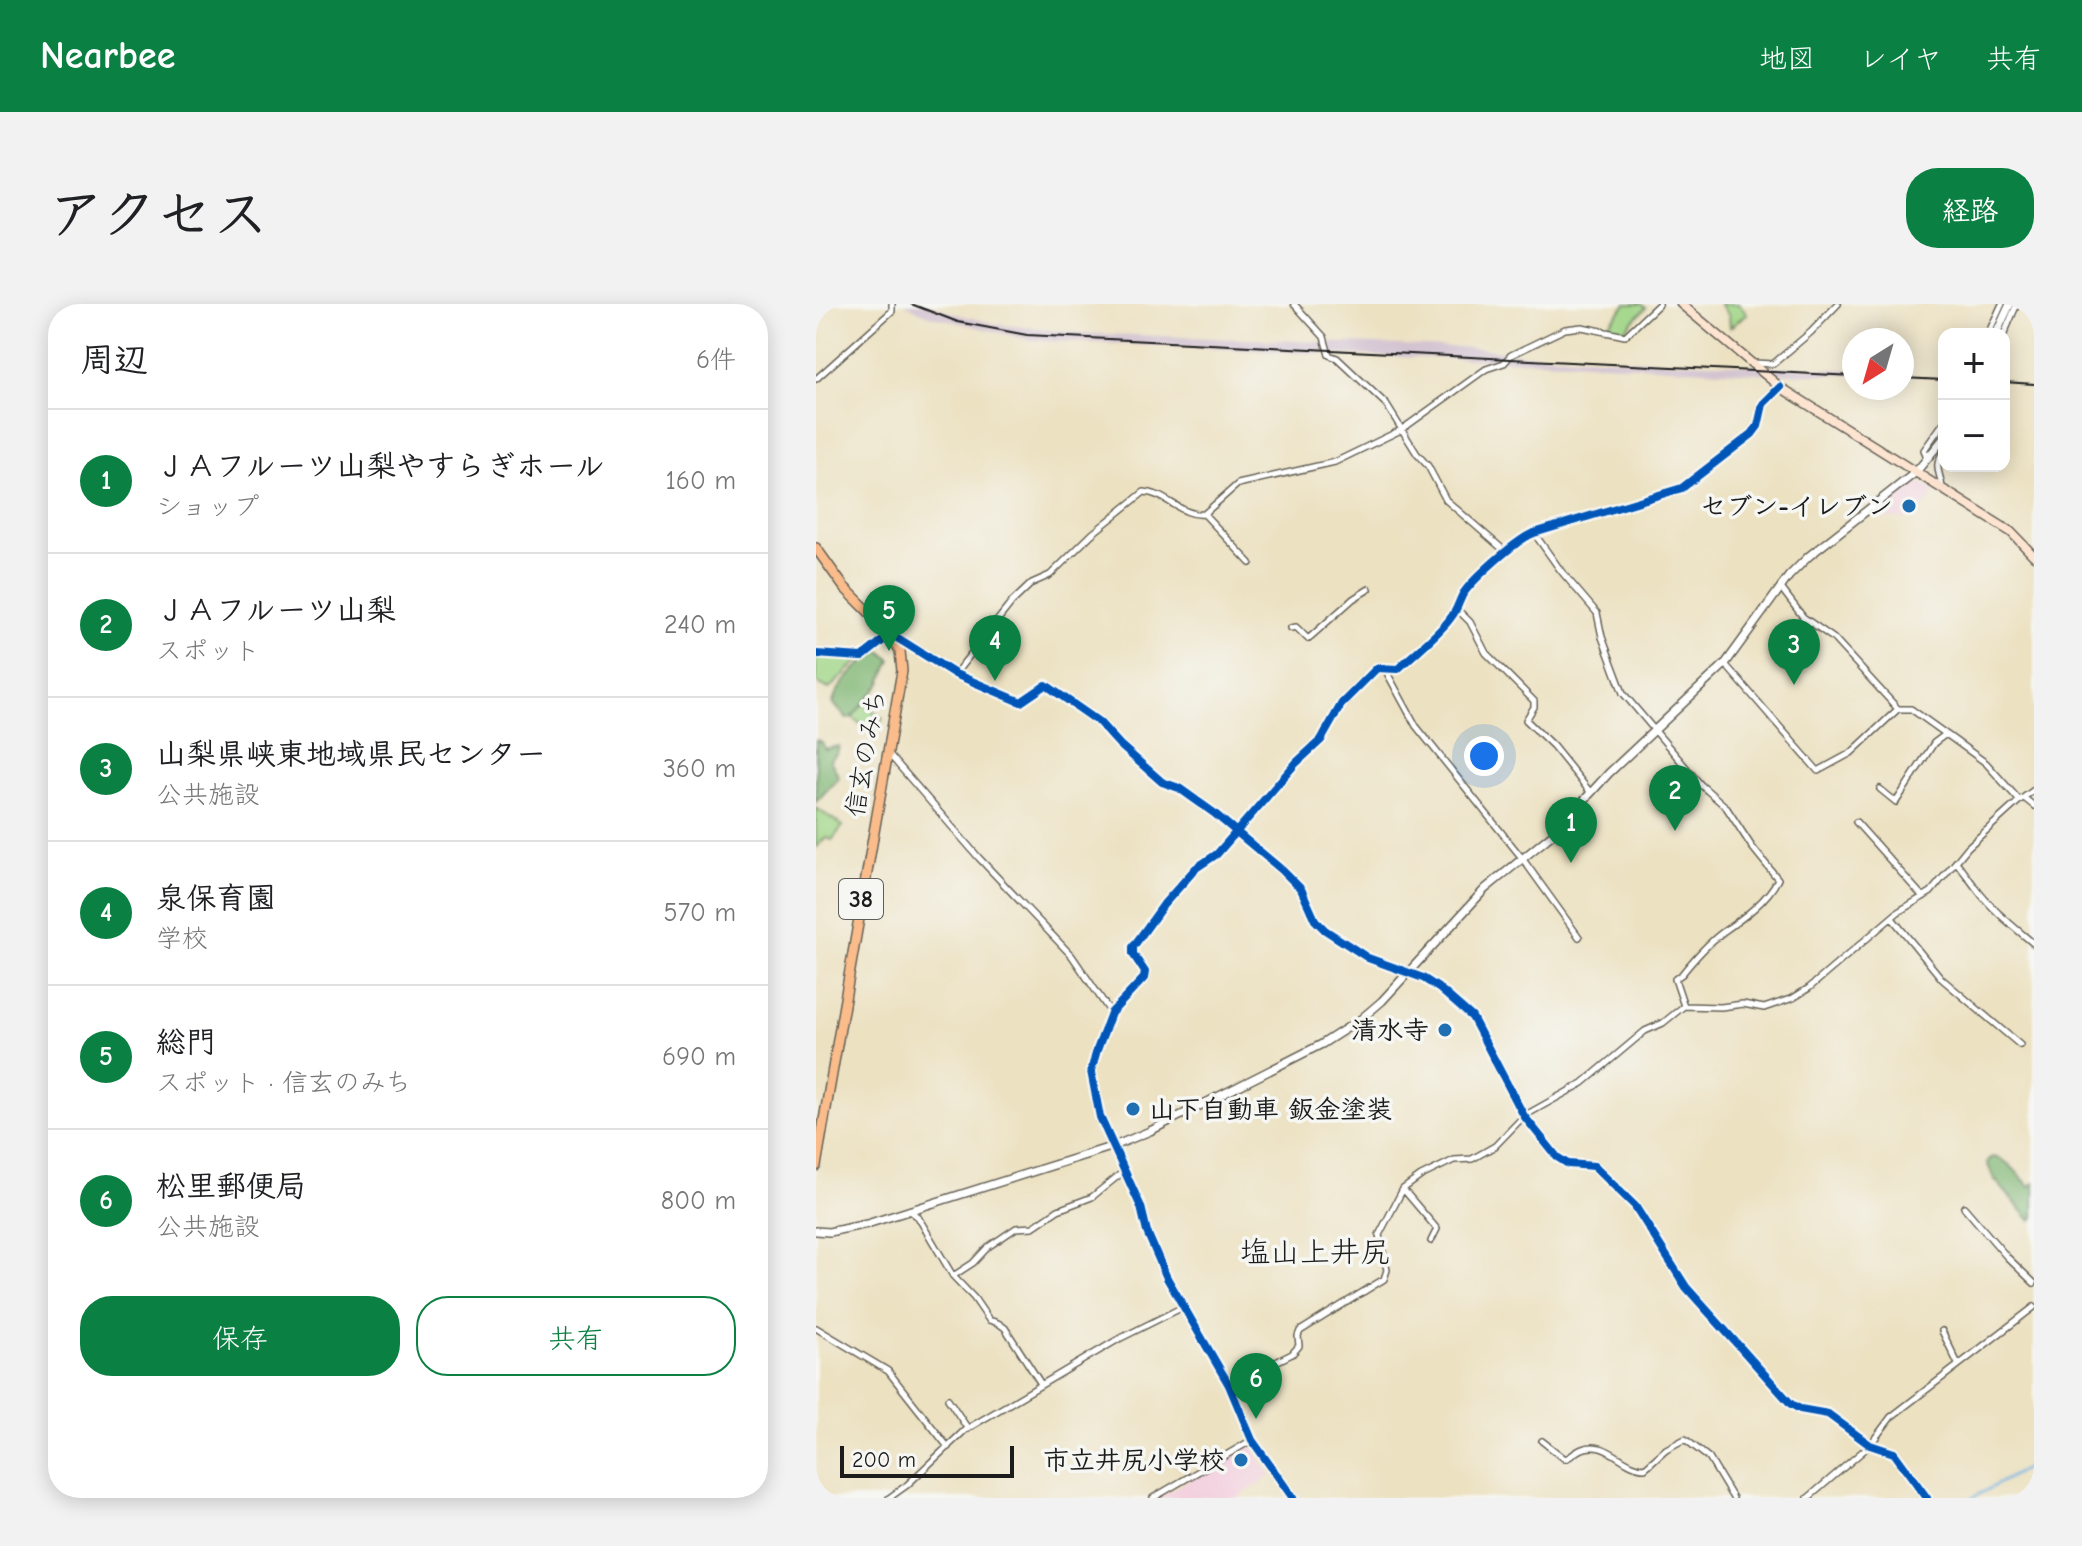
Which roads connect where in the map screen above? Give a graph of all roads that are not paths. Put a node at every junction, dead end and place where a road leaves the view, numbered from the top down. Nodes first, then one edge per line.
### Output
1 (892, 304) edge
2 (1294, 304) edge
3 (1659, 304) edge
4 (1681, 304) edge
5 (1838, 304) edge
6 (2002, 304) edge
7 (2010, 304) edge
8 (2017, 304) edge
9 (1991, 328) edge
10 (1999, 328) edge
11 (2007, 328) edge
12 (1749, 363) junction
13 (816, 379) edge
14 (1780, 387) junction
15 (1401, 430) junction
16 (1938, 430) edge
17 (1938, 446) edge
18 (1938, 459) edge
19 (1927, 460) junction
20 (1916, 472) junction
21 (1942, 489) junction
22 (1204, 514) junction
23 (1534, 533) junction
24 (816, 548) edge
25 (1506, 552) junction
26 (2034, 556) edge
27 (1250, 563) dead end
28 (1781, 588) junction
29 (1369, 589) dead end
30 (1456, 608) junction
31 (1291, 628) dead end
32 (891, 634) junction
33 (816, 654) edge
34 (1725, 664) junction
35 (1386, 671) junction
36 (955, 674) junction
37 (1021, 702) junction
38 (1898, 709) junction
39 (1018, 712) dead end
40 (1654, 731) junction
41 (1946, 734) junction
42 (887, 751) junction
43 (1880, 789) dead end
44 (2034, 790) edge
45 (1591, 793) junction
46 (2022, 799) junction
47 (2034, 806) edge
48 (1856, 822) dead end
49 (1236, 831) junction
50 (1522, 858) junction
51 (1956, 862) junction
52 (1923, 897) junction
53 (1892, 918) junction
54 (1579, 937) dead end
55 (2034, 944) edge
56 (1409, 972) junction
57 (1684, 1006) junction
58 (1111, 1013) junction
59 (2020, 1045) dead end
60 (1524, 1116) junction
61 (1114, 1146) junction
62 (816, 1166) edge
63 (1123, 1172) junction
64 (1403, 1189) junction
65 (1964, 1207) dead end
66 (909, 1210) junction
67 (816, 1231) edge
68 (1431, 1241) dead end
69 (953, 1276) junction
70 (2034, 1283) edge
71 (1183, 1307) junction
72 (2034, 1307) edge
73 (816, 1328) edge
74 (1942, 1331) dead end
75 (1958, 1364) junction
76 (1041, 1384) junction
77 (1229, 1385) junction
78 (948, 1399) dead end
79 (968, 1429) junction
80 (1252, 1440) junction
81 (1542, 1441) dead end
82 (1870, 1445) junction
83 (948, 1447) junction
84 (889, 1498) edge
85 (1153, 1498) edge
86 (1293, 1498) edge
87 (1733, 1498) edge
88 (1808, 1498) edge
89 (1927, 1498) edge

1 - 13 street
2 - 15 street
3 - 15 street
4 - 12 main road
5 - 12 street
6 - 9 street
7 - 10 street
8 - 11 street
12 - 14 main road
14 - 20 main road
14 - 23 street
15 - 22 street
15 - 25 street
16 - 19 street
17 - 19 street
18 - 21 street
19 - 20 street
20 - 21 main road
20 - 28 street
21 - 26 main road
22 - 27 street
22 - 36 street
23 - 25 street
23 - 40 street
24 - 32 main road, 38
25 - 30 street
28 - 34 street
28 - 38 street
29 - 31 street
30 - 35 street
30 - 45 street
32 - 33 street
32 - 36 street
32 - 42 main road, 信玄のみち / 38
34 - 38 street
34 - 40 street
35 - 49 street
35 - 50 street
36 - 37 street
37 - 39 street
37 - 49 street
38 - 41 street
40 - 45 street
40 - 57 street
41 - 43 street
41 - 46 street
42 - 58 street
42 - 62 main road, 信玄のみち / 38
44 - 46 street
45 - 50 street
46 - 47 street
46 - 51 street
48 - 52 street
49 - 56 street
49 - 58 street
50 - 54 street
50 - 56 street
51 - 52 street
51 - 55 street
52 - 53 street
53 - 57 street
53 - 59 street
56 - 60 street
56 - 61 street
57 - 60 street
58 - 61 street
60 - 64 street
60 - 82 street
61 - 63 street
61 - 66 street
63 - 69 street
63 - 71 street
64 - 68 street
64 - 77 street
65 - 70 street
66 - 67 street
66 - 69 street
69 - 76 street
71 - 76 street
71 - 77 street
72 - 75 street
73 - 83 street
74 - 75 street
75 - 82 street
76 - 79 street
77 - 80 street
78 - 79 street
79 - 83 street
80 - 85 street
80 - 86 street
81 - 87 street
82 - 88 street
82 - 89 street
83 - 84 street

